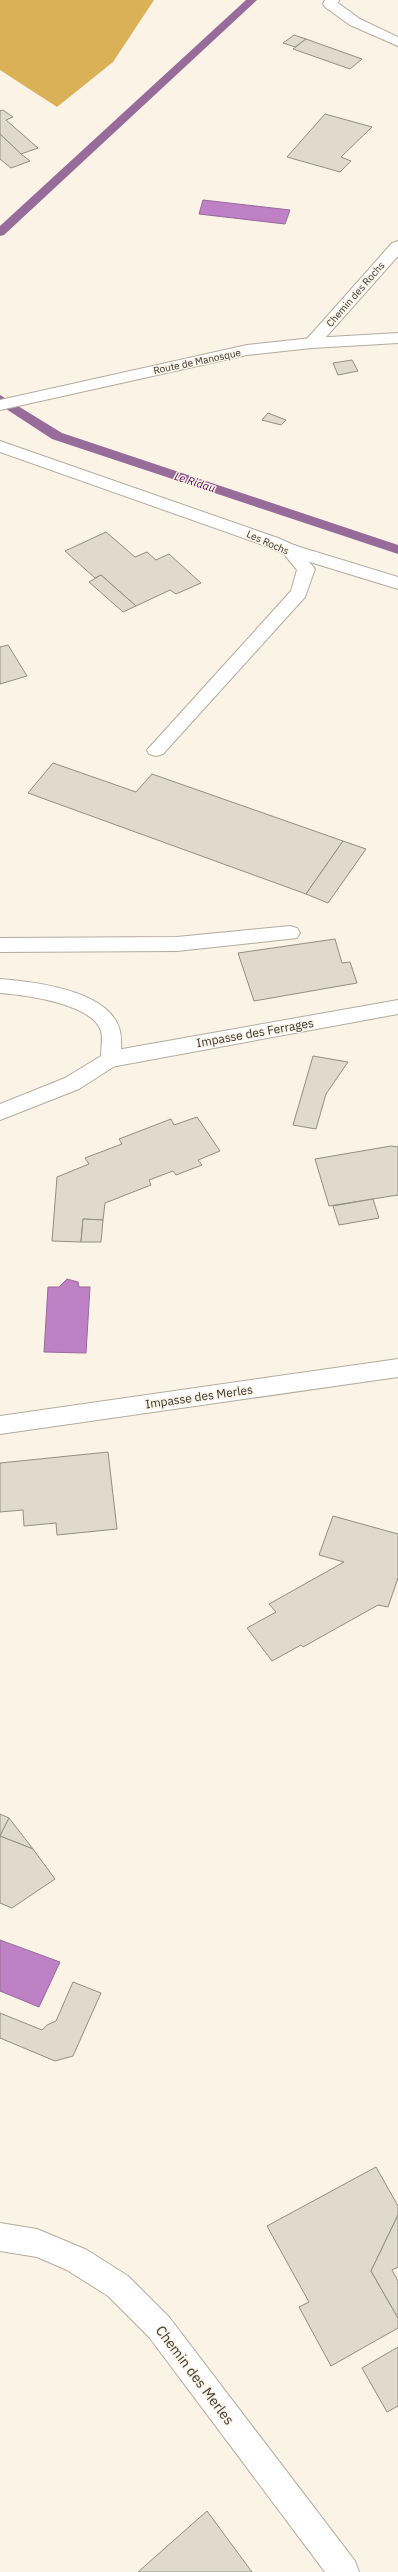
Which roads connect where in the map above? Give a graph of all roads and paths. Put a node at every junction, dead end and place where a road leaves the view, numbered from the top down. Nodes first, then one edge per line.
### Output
1 (332, 0) edge
2 (398, 42) edge
3 (398, 246) edge
4 (398, 338) edge
5 (312, 343) junction
6 (0, 405) edge
7 (0, 446) edge
8 (290, 550) junction
9 (398, 583) edge
10 (156, 750) dead end
11 (290, 934) dead end
12 (0, 945) edge
13 (0, 986) edge
14 (398, 1007) edge
15 (111, 1059) junction
16 (0, 1112) edge
17 (398, 1368) edge
18 (0, 1425) edge
19 (0, 2237) edge
20 (344, 2572) edge

1 - 2 street
3 - 5 street, Chemin des Rochs
4 - 5 street, Route de Manosque
5 - 6 street, Route de Manosque
7 - 8 street, Les Rochs
8 - 9 street
8 - 10 street, Les Rochs
11 - 12 street
13 - 15 street
14 - 15 street, Impasse des Ferrages
15 - 16 street
17 - 18 street, Impasse des Merles
19 - 20 street, Chemin des Merles

